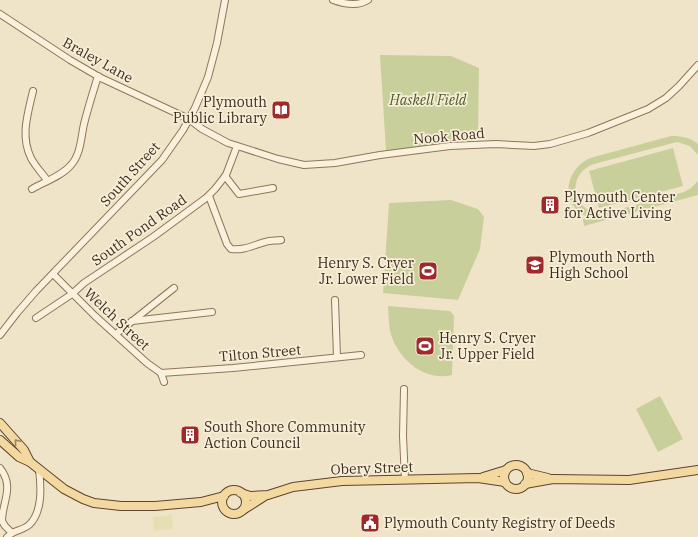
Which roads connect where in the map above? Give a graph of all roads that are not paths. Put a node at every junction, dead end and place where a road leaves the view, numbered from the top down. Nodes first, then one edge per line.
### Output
1 (225, 0) edge
2 (333, 0) edge
3 (368, 0) edge
4 (0, 14) edge
5 (698, 65) edge
6 (98, 76) junction
7 (33, 91) dead end
8 (190, 119) junction
9 (237, 146) junction
10 (225, 176) junction
11 (47, 180) junction
12 (273, 188) dead end
13 (32, 189) dead end
14 (209, 196) junction
15 (281, 240) dead end
16 (53, 274) junction
17 (174, 288) dead end
18 (72, 294) junction
19 (334, 300) dead end
20 (212, 312) dead end
21 (36, 318) dead end
22 (132, 321) junction
23 (116, 334) junction
24 (0, 335) edge
25 (361, 355) dead end
26 (337, 357) junction
27 (161, 373) junction
28 (164, 382) dead end
29 (404, 389) dead end
30 (0, 423) edge
31 (0, 440) edge
32 (30, 462) junction
33 (0, 468) edge
34 (39, 469) junction
35 (506, 470) junction
36 (698, 470) edge
37 (527, 473) junction
38 (478, 478) junction
39 (553, 479) junction
40 (405, 480) junction
41 (505, 482) junction
42 (525, 484) junction
43 (241, 493) junction
44 (268, 495) junction
45 (224, 496) junction
46 (201, 502) junction
47 (224, 507) junction
48 (242, 510) junction
49 (1, 523) edge
50 (10, 535) edge

1 - 8 street, South Street
2 - 3 street
4 - 6 street, Braley Lane
5 - 9 street, Nook Road
6 - 8 street, Braley Lane
6 - 11 street
7 - 11 street
8 - 9 street, Nook Road
8 - 16 street, South Street
9 - 10 street, South Pond Road
10 - 12 street
10 - 14 street, South Pond Road
11 - 13 street
14 - 15 street
14 - 18 street, South Pond Road
16 - 18 street, Welch Street
16 - 24 street, South Street
17 - 22 street
18 - 21 street, South Pond Road
18 - 23 street, Welch Street
19 - 26 street
20 - 22 street
22 - 23 street
23 - 27 street, Welch Street
25 - 26 street, Tilton Street
26 - 27 street, Tilton Street
27 - 28 street
29 - 40 street
32 -> 30 main road, Obery Street
31 - 32 main road, Obery Street
32 - 34 main road, Obery Street
33 - 49 street
34 - 46 main road, Obery Street
34 - 50 street
35 - 37 main road, Obery Street
35 - 38 main road, Obery Street
35 - 41 main road
36 - 39 main road, Obery Street
37 - 39 main road, Obery Street
37 - 42 main road
38 - 40 main road, Obery Street
38 - 41 main road, Obery Street
39 - 42 main road, Obery Street
40 - 44 main road, Obery Street
41 - 42 main road, Obery Street
43 - 44 main road, Obery Street
43 - 45 main road, Obery Street
43 - 48 main road
44 - 48 main road, Obery Street
45 - 46 main road, Obery Street
45 - 47 main road
46 - 47 main road, Obery Street
47 - 48 main road, Obery Street
49 - 50 street

